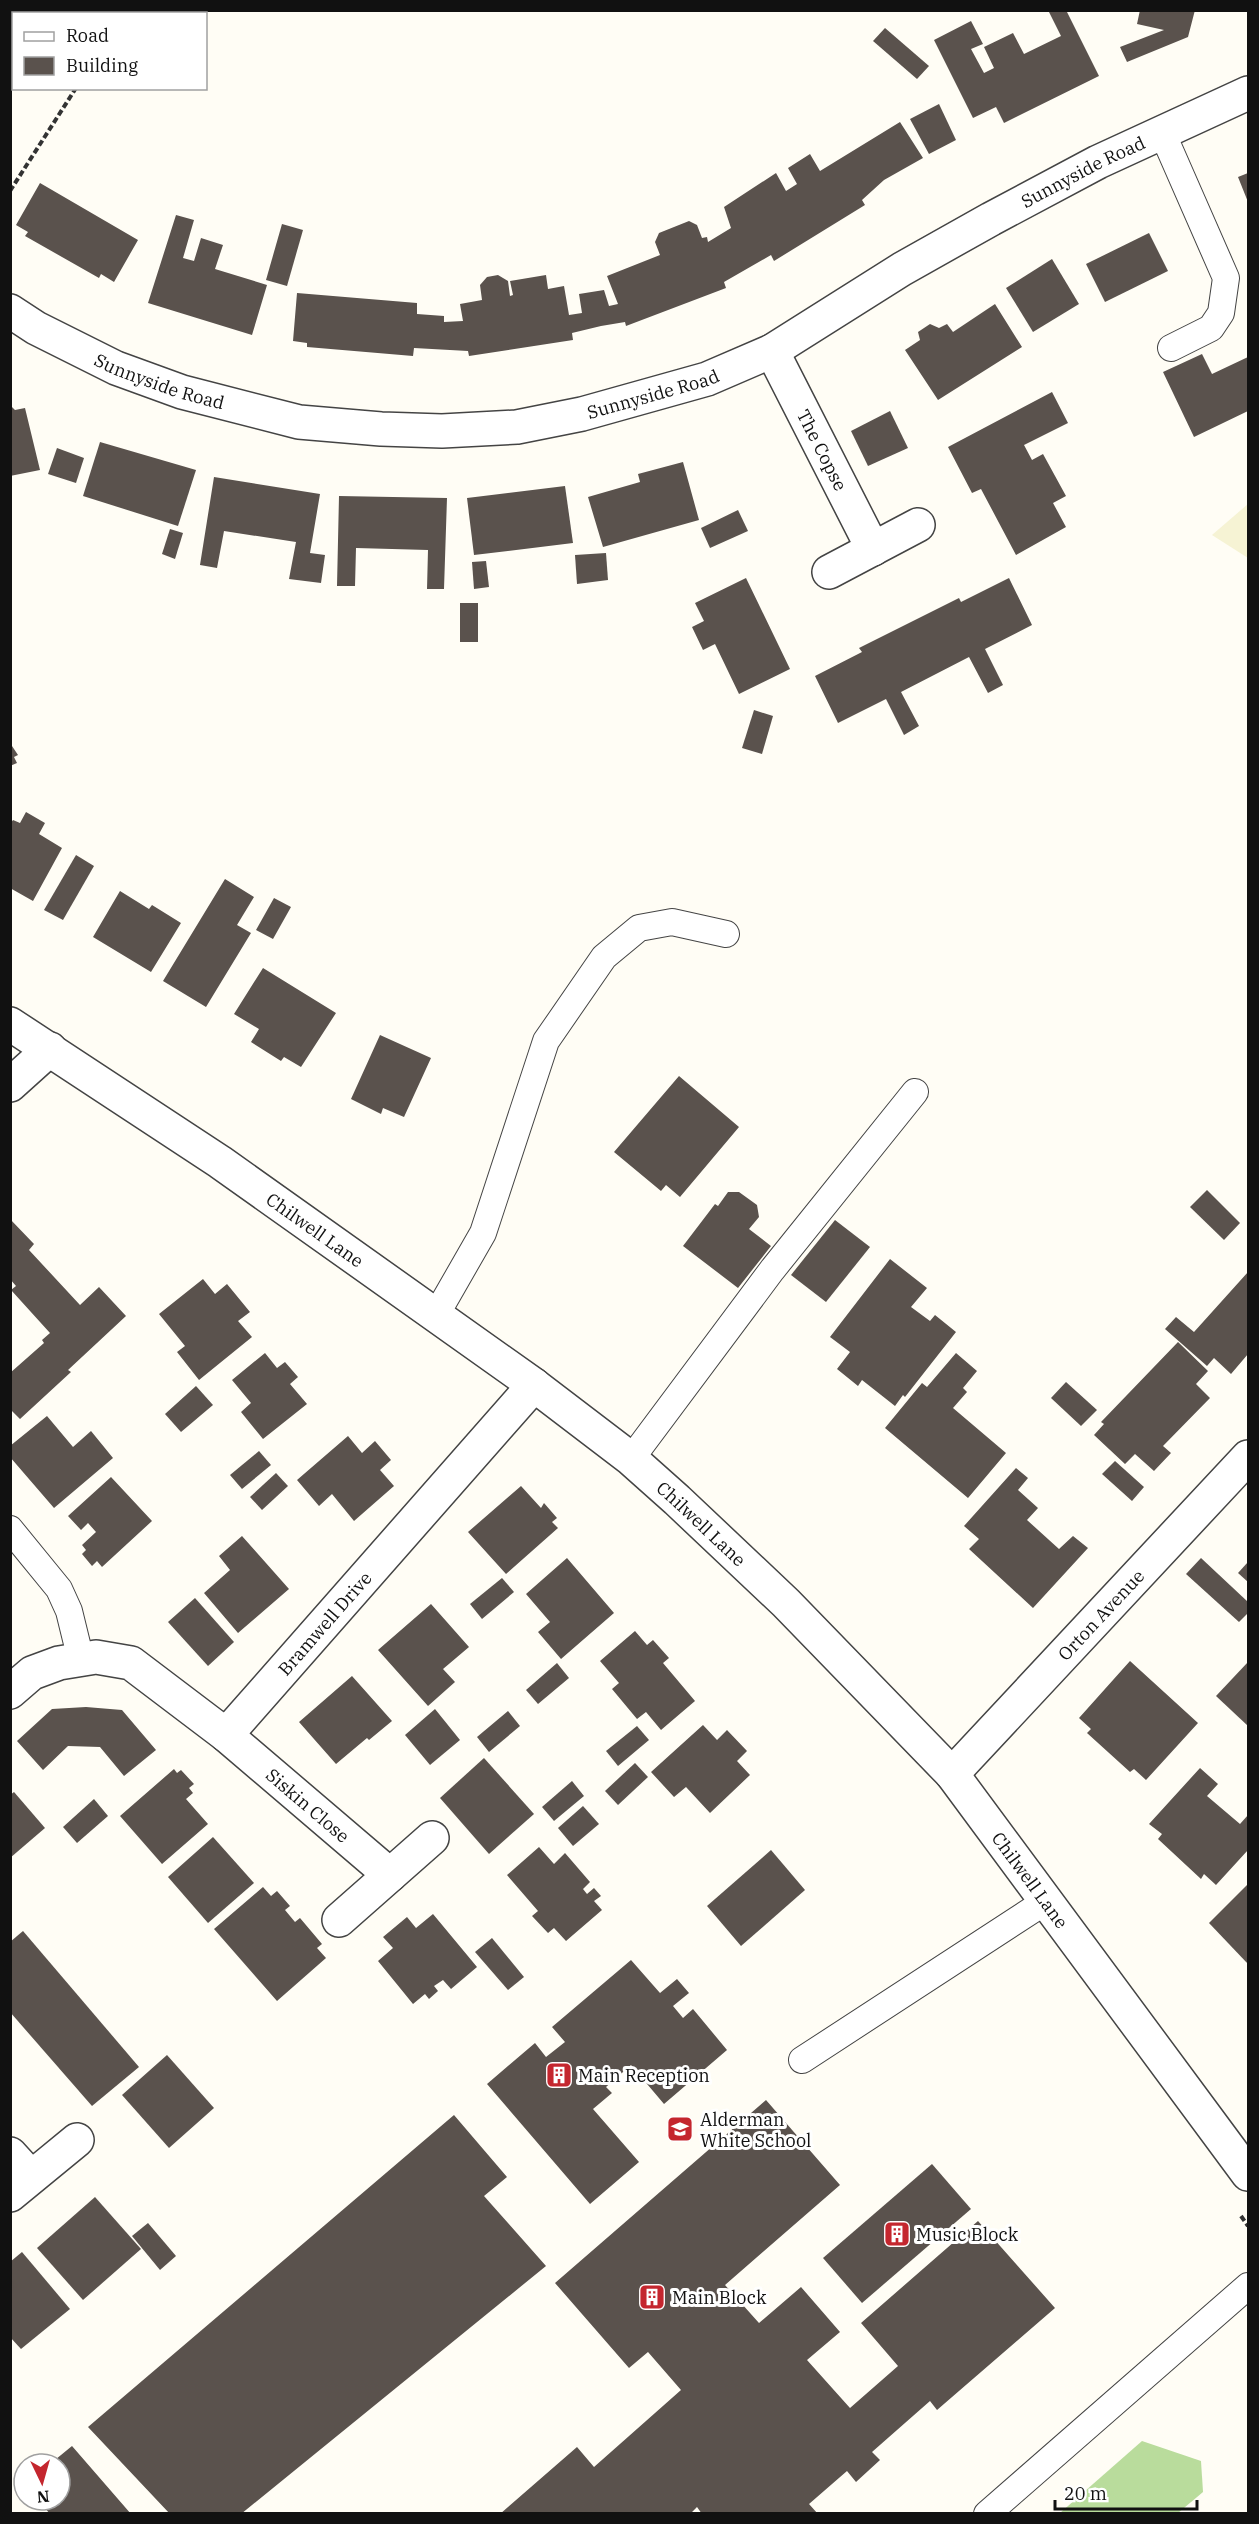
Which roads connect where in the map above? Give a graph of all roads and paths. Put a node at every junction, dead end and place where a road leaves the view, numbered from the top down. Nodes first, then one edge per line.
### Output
1 (75, 90) edge
2 (1248, 93) edge
3 (1162, 132) junction
4 (10, 191) edge
5 (10, 311) edge
6 (1171, 348) dead end
7 (772, 351) junction
8 (918, 525) dead end
9 (873, 549) junction
10 (829, 572) dead end
11 (726, 934) dead end
12 (10, 1024) edge
13 (50, 1049) junction
14 (10, 1085) edge
15 (915, 1092) dead end
16 (436, 1315) junction
17 (534, 1384) junction
18 (1248, 1457) edge
19 (631, 1459) junction
20 (10, 1529) edge
21 (81, 1660) junction
22 (10, 1692) edge
23 (226, 1735) junction
24 (952, 1774) junction
25 (432, 1838) dead end
26 (390, 1875) junction
27 (1046, 1901) junction
28 (339, 1920) dead end
29 (802, 2060) dead end
30 (77, 2140) dead end
31 (1248, 2174) edge
32 (17, 2175) edge
33 (1234, 2207) dead end
34 (1248, 2226) edge
35 (1248, 2286) edge
36 (987, 2514) edge

1 - 4 path
2 - 3 street, Sunnyside Road
3 - 6 lane
3 - 7 street, Sunnyside Road
5 - 7 street, Sunnyside Road
7 - 9 street, The Copse
8 - 9 street
9 - 10 street
11 - 16 lane
12 - 13 street, Chilwell Lane
13 - 14 street
13 - 16 street, Chilwell Lane
15 - 19 lane
16 - 17 street, Chilwell Lane
17 - 19 street, Chilwell Lane
17 - 23 street, Bramwell Drive
18 - 24 street, Orton Avenue
19 - 24 street, Chilwell Lane
20 - 21 lane
21 - 22 street
21 - 23 street
23 - 26 street, Siskin Close
24 - 27 street, Chilwell Lane
25 - 26 street
26 - 28 street
27 - 29 lane
27 - 31 street, Chilwell Lane
30 - 32 street
33 - 34 path
35 - 36 lane

